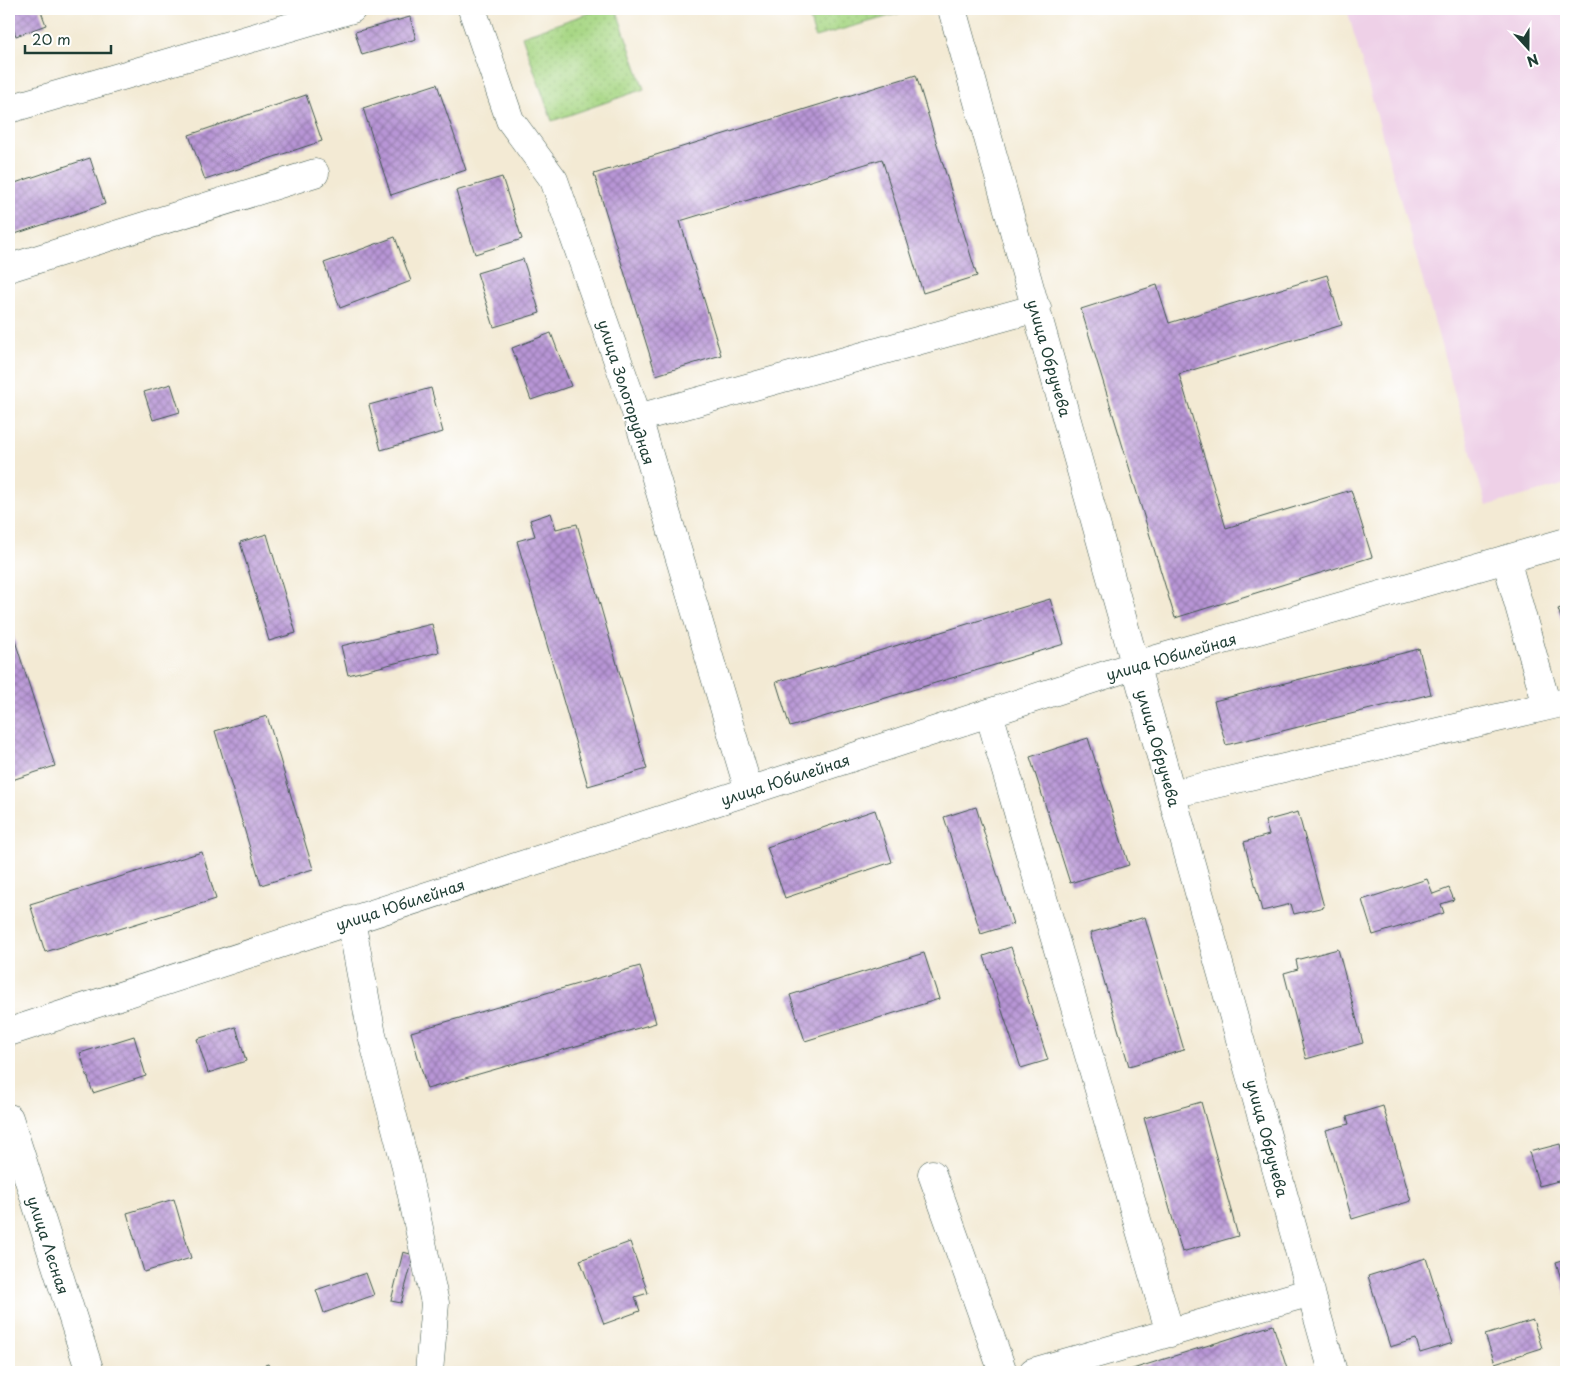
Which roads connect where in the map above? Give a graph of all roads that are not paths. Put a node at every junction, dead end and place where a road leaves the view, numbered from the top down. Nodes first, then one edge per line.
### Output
1 (352, 9) edge
2 (472, 9) edge
3 (952, 9) edge
4 (9, 109) edge
5 (316, 173) dead end
6 (9, 268) edge
7 (1037, 308) junction
8 (638, 418) junction
9 (1566, 542) edge
10 (1506, 559) junction
11 (1136, 665) junction
12 (1557, 704) edge
13 (989, 713) junction
14 (749, 791) junction
15 (1172, 794) junction
16 (351, 920) junction
17 (9, 1032) edge
18 (9, 1118) edge
19 (932, 1174) dead end
20 (1311, 1292) junction
21 (1170, 1333) junction
22 (90, 1372) edge
23 (429, 1372) edge
24 (1003, 1372) edge
25 (1033, 1372) edge
26 (1333, 1372) edge

1 - 4 street
2 - 8 street, улица Золоторудная
3 - 7 street, улица Обручева
5 - 6 street
7 - 8 street
7 - 11 street, улица Обручева
8 - 14 street, улица Золоторудная
9 - 10 street, улица Юбилейная
10 - 11 street, улица Юбилейная
10 - 12 street
11 - 13 street, улица Юбилейная
11 - 15 street, улица Обручева
12 - 15 street
13 - 14 street, улица Юбилейная
13 - 21 street
14 - 16 street, улица Юбилейная
15 - 20 street, улица Обручева
16 - 17 street, улица Юбилейная
16 - 23 street
18 - 22 street, улица Лесная
19 - 24 street
20 - 21 street
20 - 26 street, улица Обручева
21 - 25 street

